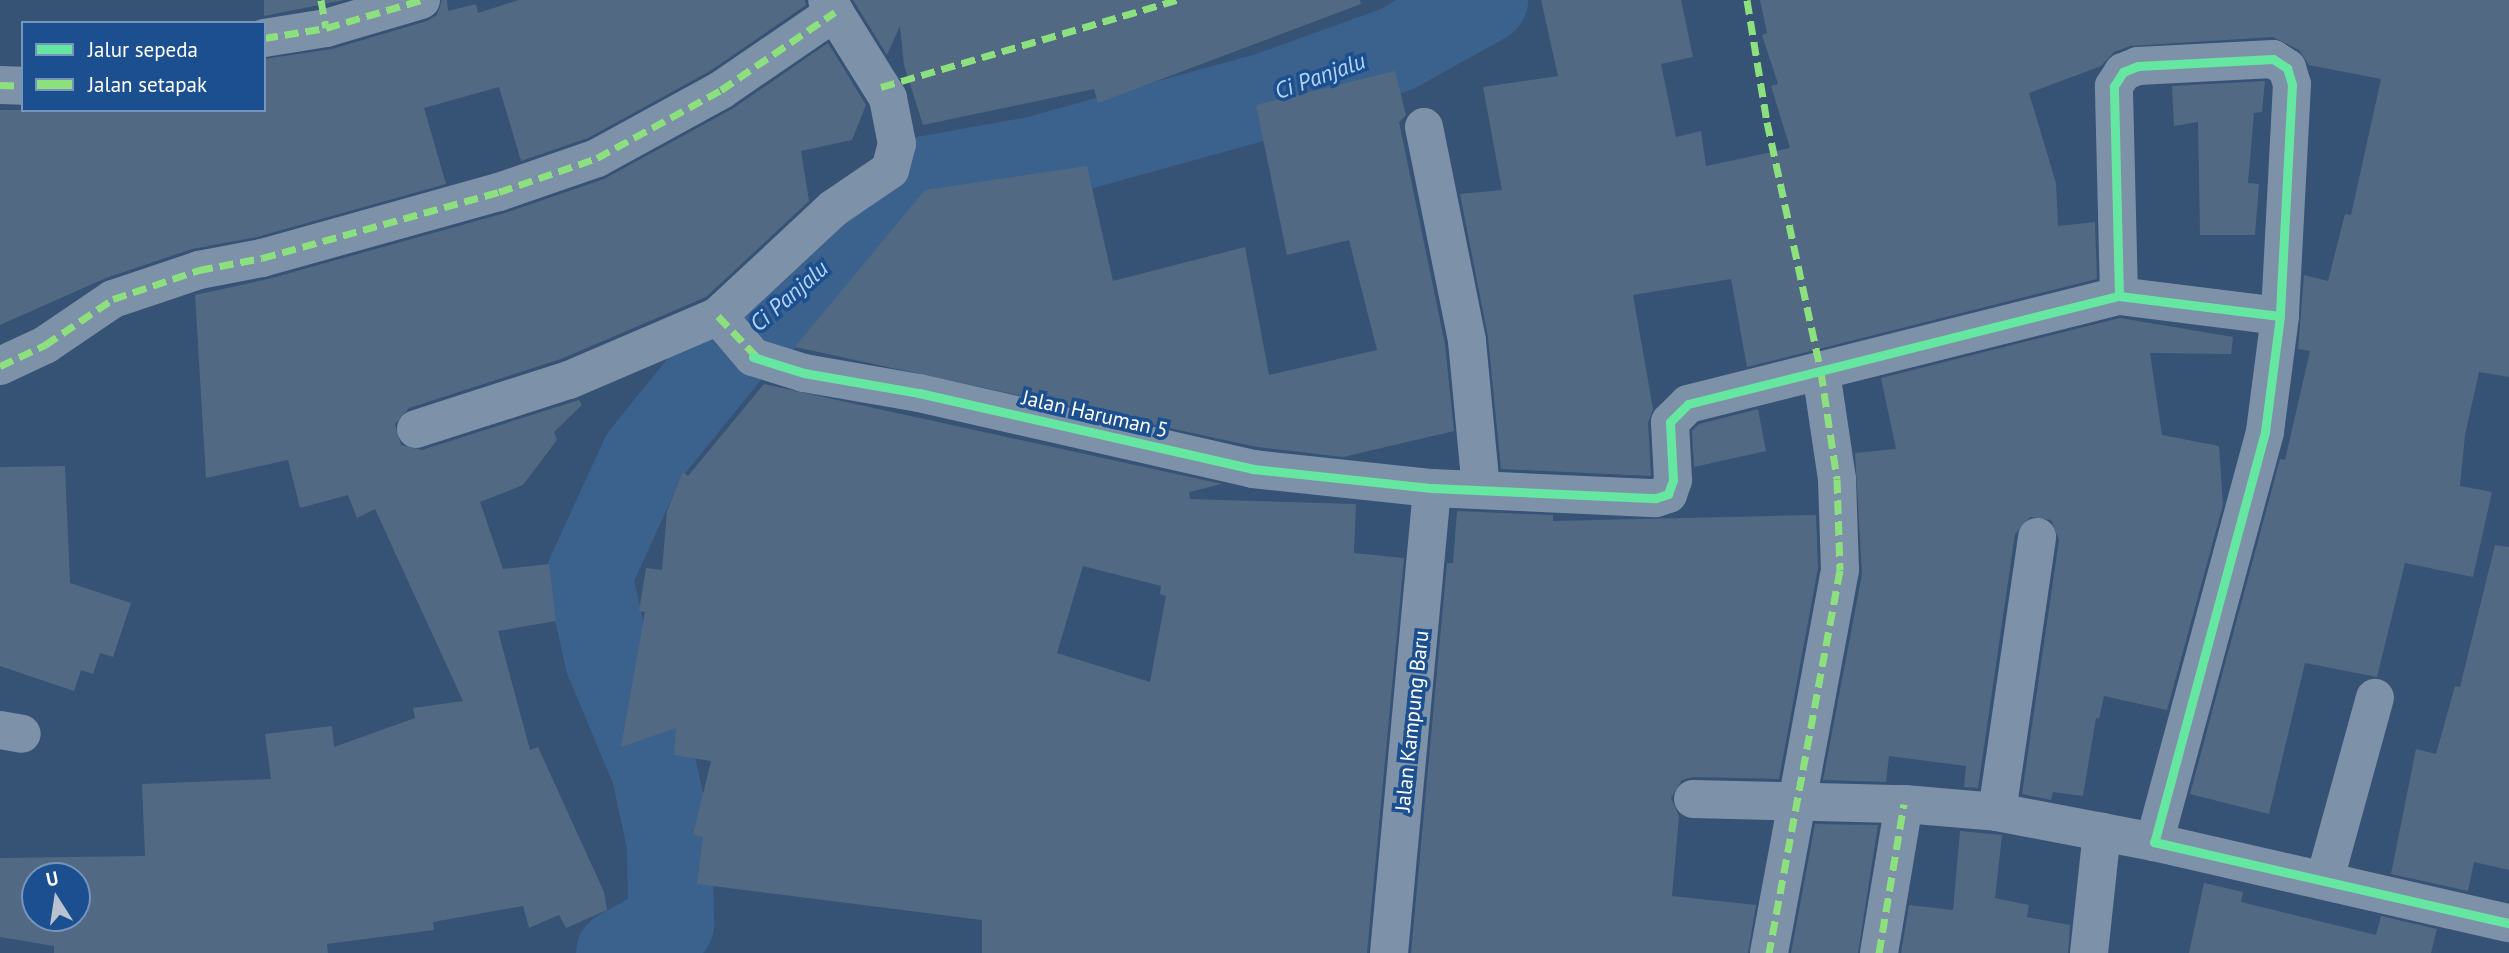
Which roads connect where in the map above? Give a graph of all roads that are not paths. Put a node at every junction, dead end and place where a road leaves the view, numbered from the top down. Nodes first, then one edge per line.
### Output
1 (421, 0) edge
2 (831, 6) edge
3 (323, 14) edge
4 (266, 37) edge
5 (0, 85) edge
6 (21, 86) edge
7 (1423, 127) dead end
8 (2119, 296) junction
9 (2280, 316) junction
10 (722, 319) junction
11 (0, 366) edge
12 (1821, 372) junction
13 (416, 429) dead end
14 (1432, 488) junction
15 (1481, 489) junction
16 (2037, 537) dead end
17 (2375, 698) dead end
18 (1693, 799) dead end
19 (1798, 802) junction
20 (1904, 804) junction
21 (1997, 812) junction
22 (2102, 832) junction
23 (2154, 842) junction
24 (2325, 878) junction
25 (2509, 923) edge
26 (1389, 953) edge
27 (1769, 953) edge
28 (1879, 953) edge
29 (2089, 953) edge

1 - 3 street
2 - 10 street
2 - 11 street
3 - 4 street
5 - 6 street
7 - 15 street
8 - 9 street
8 - 9 street
8 - 12 street
9 - 23 street
10 - 13 street
10 - 14 street, Jalan Haruman 5
12 - 15 street, Jalan Haruman 5
12 - 19 street
14 - 15 street, Jalan Haruman 5
14 - 26 street, Jalan Kampung Baru
16 - 21 street
17 - 24 street
18 - 19 street
19 - 20 street
19 - 27 street
20 - 21 street
20 - 28 street
21 - 22 street
22 - 23 street
22 - 29 street
23 - 24 street
24 - 25 street

